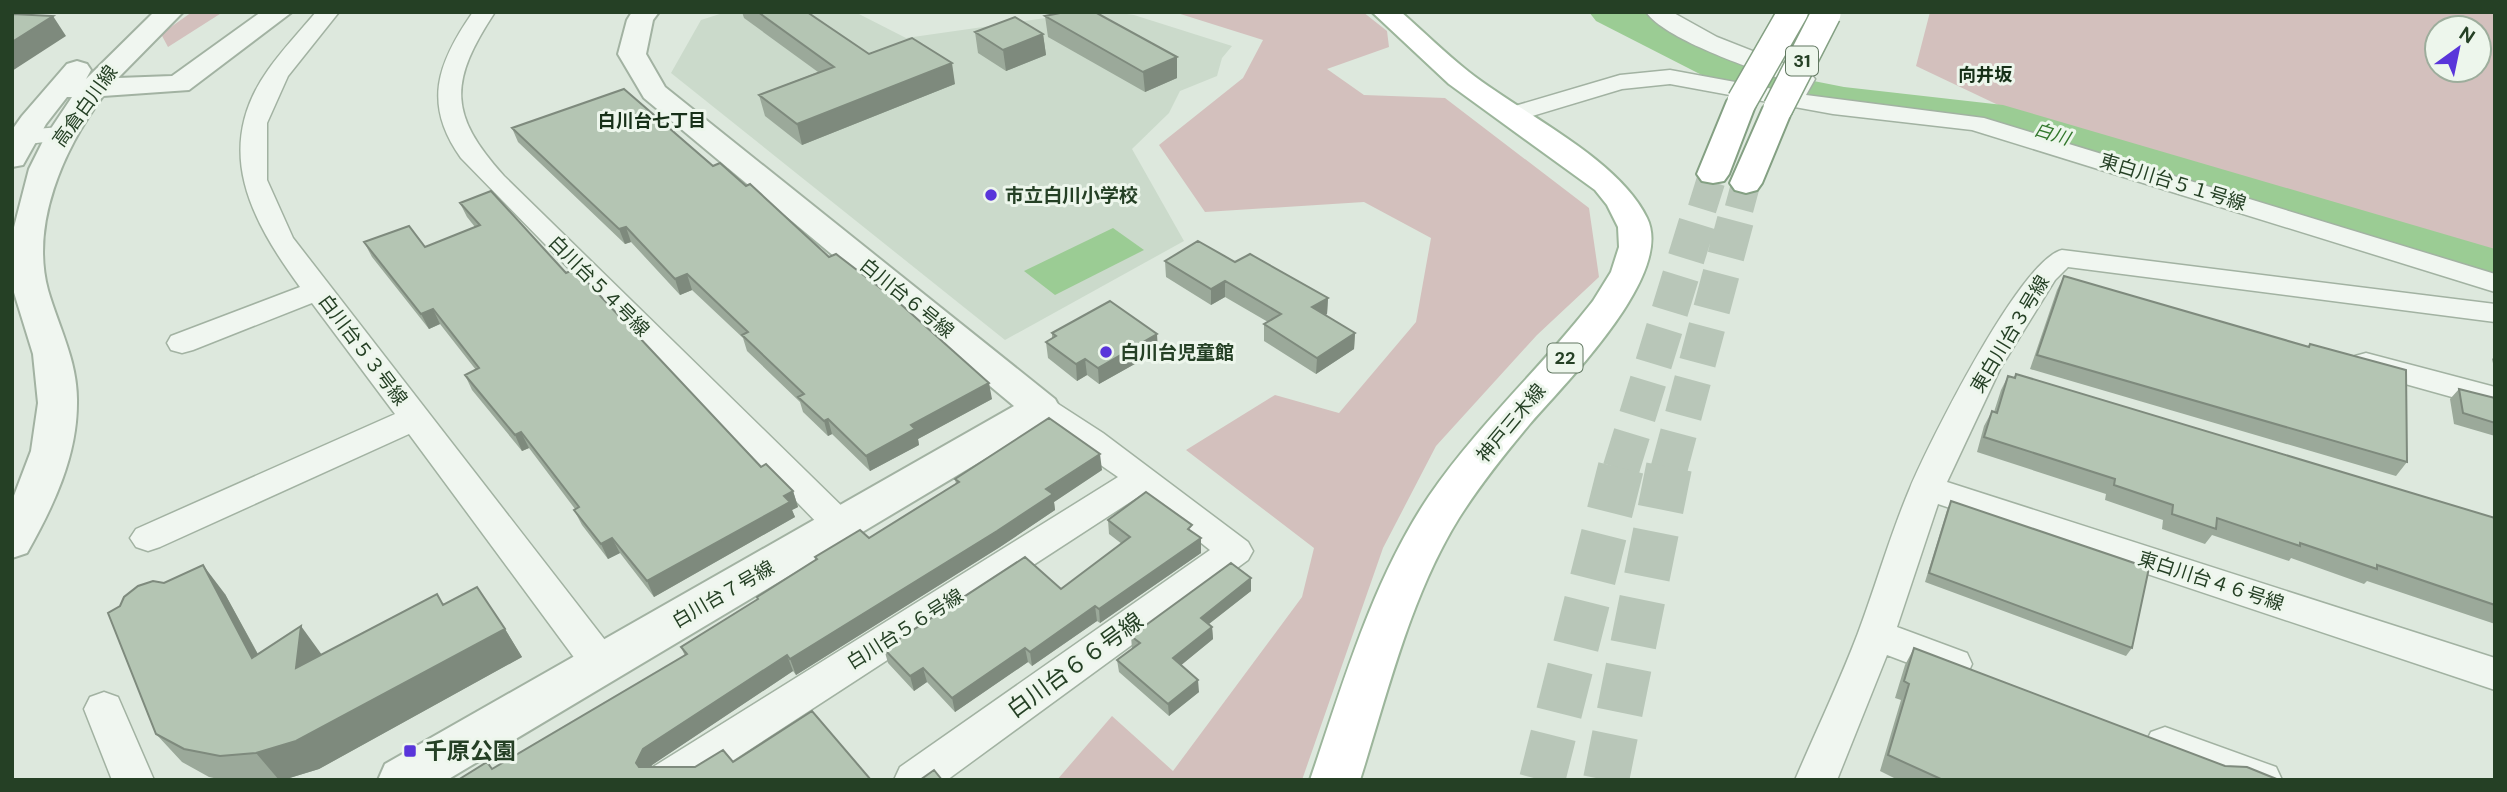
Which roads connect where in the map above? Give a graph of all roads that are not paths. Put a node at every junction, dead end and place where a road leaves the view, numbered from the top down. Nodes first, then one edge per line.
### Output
1 (142, 12) edge
2 (170, 12) edge
3 (279, 12) edge
4 (328, 12) edge
5 (484, 12) edge
6 (646, 12) edge
7 (1385, 12) edge
8 (1657, 12) edge
9 (1793, 12) edge
10 (1827, 13) edge
11 (95, 86) junction
12 (58, 89) junction
13 (1791, 95) junction
14 (1510, 115) junction
15 (60, 134) junction
16 (15, 145) edge
17 (1713, 174) tunnel mouth
18 (1746, 183) tunnel mouth
19 (2044, 275) junction
20 (2495, 283) edge
21 (318, 290) junction
22 (2110, 293) edge
23 (2495, 313) edge
24 (182, 343) dead end
25 (2335, 355) edge
26 (2495, 398) edge
27 (1041, 408) junction
28 (415, 418) junction
29 (1142, 478) junction
30 (1927, 488) junction
31 (841, 526) junction
32 (148, 538) dead end
33 (12, 542) edge
34 (1235, 551) joint
35 (1875, 635) junction
36 (601, 664) junction
37 (2495, 674) edge
38 (1991, 679) edge
39 (104, 709) dead end
40 (2132, 732) edge
41 (133, 780) edge
42 (403, 780) edge
43 (668, 780) edge
44 (915, 780) edge
45 (1335, 780) edge
46 (1816, 780) edge
47 (2260, 780) edge

1 - 12 street, 高倉白川線
2 - 11 street, 高倉白川線
3 - 11 street
4 - 21 street, 白川台５３号線
5 - 31 street, 白川台５４号線
6 - 27 street, 白川台６号線
7 - 14 main road, 神戸三木線 / 22
8 - 13 street, 東白川台５１号線
9 - 17 main road, 31, bridge
10 - 13 main road, 31, bridge
11 - 12 street
11 - 15 street, 高倉白川線
12 - 16 street, 高倉白川線
13 - 14 street
13 - 18 main road, 31
13 - 20 street, 東白川台５１号線
14 - 45 main road, 神戸三木線 / 22
15 - 16 street
15 - 33 street, 高倉白川線
19 - 22 street
19 - 23 street, 東白川台３号線
19 - 30 street, 東白川台３号線
21 - 24 street
21 - 28 street, 白川台５３号線
25 - 26 street
27 - 29 street, 白川台６号線
27 - 31 street, 白川台７号線
28 - 32 street
28 - 36 street, 白川台５３号線
29 - 34 street, 白川台６号線
29 - 43 street, 白川台５６号線
30 - 35 street, 東白川台３号線
30 - 37 street, 東白川台４６号線
31 - 36 street, 白川台７号線
34 - 44 street, 白川台６６号線
35 - 38 street
35 - 46 street, 東白川台３号線
36 - 42 street, 白川台７号線
39 - 41 street
40 - 47 street

